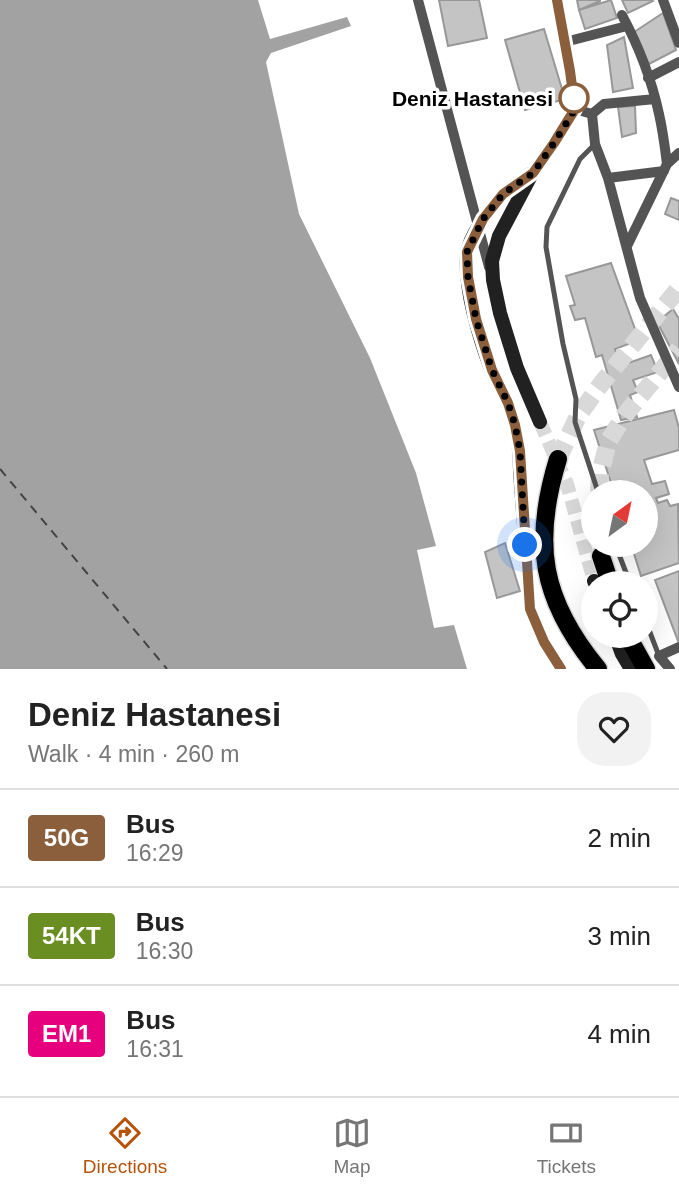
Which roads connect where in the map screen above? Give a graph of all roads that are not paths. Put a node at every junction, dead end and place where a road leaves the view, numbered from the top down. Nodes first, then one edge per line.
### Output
1 (418, 0) edge
2 (557, 0) edge
3 (663, 0) edge
4 (622, 15) dead end
5 (627, 26) junction
6 (565, 41) junction
7 (679, 43) edge
8 (679, 62) edge
9 (648, 78) junction
10 (655, 99) junction
11 (575, 109) junction
12 (592, 114) junction
13 (594, 144) junction
14 (679, 153) edge
15 (665, 168) junction
16 (533, 173) junction
17 (608, 178) junction
18 (478, 228) junction
19 (627, 246) junction
20 (493, 280) junction
21 (679, 387) edge
22 (540, 422) tunnel mouth
23 (558, 459) tunnel mouth
24 (594, 480) edge
25 (679, 647) edge
26 (620, 648) edge
27 (639, 648) edge
28 (653, 663) edge
29 (561, 669) edge
30 (598, 669) edge
31 (631, 669) edge
32 (670, 669) edge

1 - 18 street
2 - 6 street
3 - 7 street
4 - 5 street
5 - 6 street
5 - 9 street
6 - 11 street
8 - 9 street
9 - 10 street
10 - 12 street
10 - 15 street
11 - 12 street
11 - 16 street
12 - 13 street
13 - 17 street
13 - 24 lane
14 - 15 street
15 - 17 street
15 - 19 street
16 - 18 street
16 - 20 street
17 - 19 street
18 - 20 street
18 - 29 street
19 - 21 street
20 - 22 street
23 - 30 main road
25 - 28 street
26 - 31 street
27 - 28 main road
28 - 32 street

